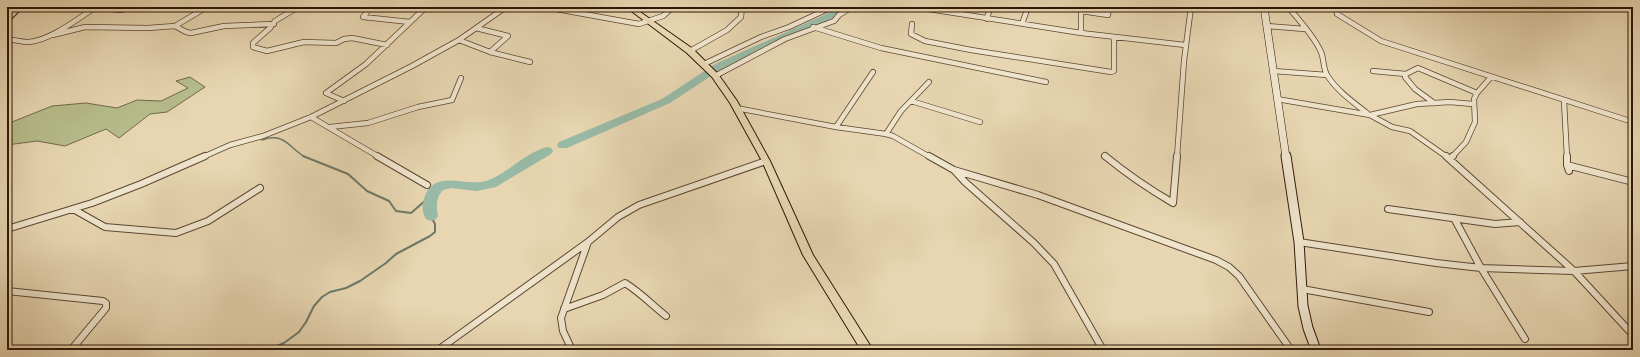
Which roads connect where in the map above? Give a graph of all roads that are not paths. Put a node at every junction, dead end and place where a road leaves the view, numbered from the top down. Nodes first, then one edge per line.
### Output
1 (20, 7) edge
2 (96, 7) edge
3 (133, 7) edge
4 (207, 7) edge
5 (298, 7) edge
6 (371, 7) edge
7 (426, 7) edge
8 (506, 7) edge
9 (545, 7) edge
10 (629, 7) edge
11 (673, 7) edge
12 (742, 7) edge
13 (832, 7) edge
14 (852, 7) edge
15 (916, 7) edge
16 (990, 7) edge
17 (1028, 7) edge
18 (1109, 7) edge
19 (1191, 7) edge
20 (1264, 7) edge
21 (1288, 7) edge
22 (1336, 7) edge
23 (922, 8) edge
24 (1081, 9) edge
25 (987, 19) junction
26 (7, 20) edge
27 (650, 21) junction
28 (410, 22) junction
29 (274, 24) junction
30 (912, 24) dead end
31 (1022, 24) junction
32 (176, 26) junction
33 (1266, 26) junction
34 (813, 27) junction
35 (476, 28) junction
36 (1305, 29) junction
37 (1081, 33) junction
38 (53, 35) junction
39 (1114, 37) junction
40 (7, 40) edge
41 (459, 40) junction
42 (387, 45) junction
43 (1185, 45) junction
44 (690, 51) junction
45 (490, 52) junction
46 (530, 62) dead end
47 (704, 64) junction
48 (1273, 71) junction
49 (1373, 71) dead end
50 (873, 72) dead end
51 (1406, 74) junction
52 (714, 75) junction
53 (1327, 75) junction
54 (461, 78) dead end
55 (1491, 78) junction
56 (929, 82) dead end
57 (1046, 82) dead end
58 (1477, 92) junction
59 (1277, 99) junction
60 (344, 101) junction
61 (911, 101) junction
62 (1564, 101) junction
63 (1434, 103) junction
64 (1473, 104) junction
65 (736, 108) junction
66 (1369, 114) junction
67 (312, 117) junction
68 (980, 122) dead end
69 (1633, 122) edge
70 (330, 127) junction
71 (836, 127) junction
72 (886, 134) junction
73 (1105, 156) dead end
74 (1450, 159) junction
75 (766, 161) junction
76 (954, 170) junction
77 (1633, 182) edge
78 (428, 185) dead end
79 (260, 188) dead end
80 (1388, 209) dead end
81 (73, 210) junction
82 (1454, 218) junction
83 (1520, 222) junction
84 (16, 227) junction
85 (7, 229) edge
86 (7, 234) edge
87 (588, 242) junction
88 (1299, 242) junction
89 (1633, 266) edge
90 (1481, 268) junction
91 (1574, 271) junction
92 (1302, 288) junction
93 (7, 291) edge
94 (564, 309) junction
95 (1429, 312) dead end
96 (666, 316) dead end
97 (1633, 335) edge
98 (1525, 339) dead end
99 (71, 350) edge
100 (438, 350) edge
101 (572, 350) edge
102 (867, 350) edge
103 (1103, 350) edge
104 (1290, 350) edge
105 (1316, 350) edge

1 - 26 main road
2 - 3 street
2 - 38 street
4 - 32 street
5 - 29 street
6 - 28 street
7 - 28 street
8 - 35 street
9 - 27 street
10 - 27 main road
11 - 27 street
12 - 44 street
13 - 47 street
14 - 34 street
15 - 23 street
16 - 25 street
17 - 31 street
18 - 24 street
19 - 43 street
20 - 33 street
21 - 36 street
22 - 55 street
23 - 25 street
24 - 37 street
25 - 31 street
27 - 44 main road
28 - 42 street
29 - 32 street
29 - 42 street
30 - 39 street
31 - 37 street
32 - 38 street
33 - 36 street
33 - 48 street
34 - 52 street
34 - 57 street
35 - 41 street
35 - 45 street
36 - 53 street
37 - 39 street
38 - 40 street
39 - 43 street
41 - 45 street
41 - 60 street
42 - 60 street
43 - 73 street
44 - 47 main road
45 - 46 street
47 - 52 main road
48 - 53 street
48 - 59 street
49 - 51 street
50 - 71 street
51 - 58 street
51 - 63 street
52 - 65 main road
53 - 66 street
54 - 70 street
55 - 58 street
55 - 62 street
56 - 61 street
58 - 64 street
59 - 66 street
59 - 88 street
60 - 67 street
61 - 68 street
61 - 72 street
62 - 69 street
62 - 77 street
63 - 64 street
63 - 66 street
64 - 74 street
65 - 71 street
65 - 75 main road
66 - 74 street
67 - 70 street
67 - 81 street
70 - 78 street
71 - 72 street
72 - 76 street
74 - 83 street
75 - 87 street
75 - 102 main road
76 - 103 street
76 - 104 street
79 - 81 street
80 - 82 street
81 - 84 street
82 - 83 street
82 - 90 street
83 - 91 street
84 - 85 street
84 - 86 street
87 - 94 street
87 - 100 street
88 - 90 street
88 - 92 street
89 - 91 street
90 - 91 street
90 - 98 street
91 - 97 street
92 - 95 street
92 - 105 street
93 - 99 street
94 - 96 street
94 - 101 street

